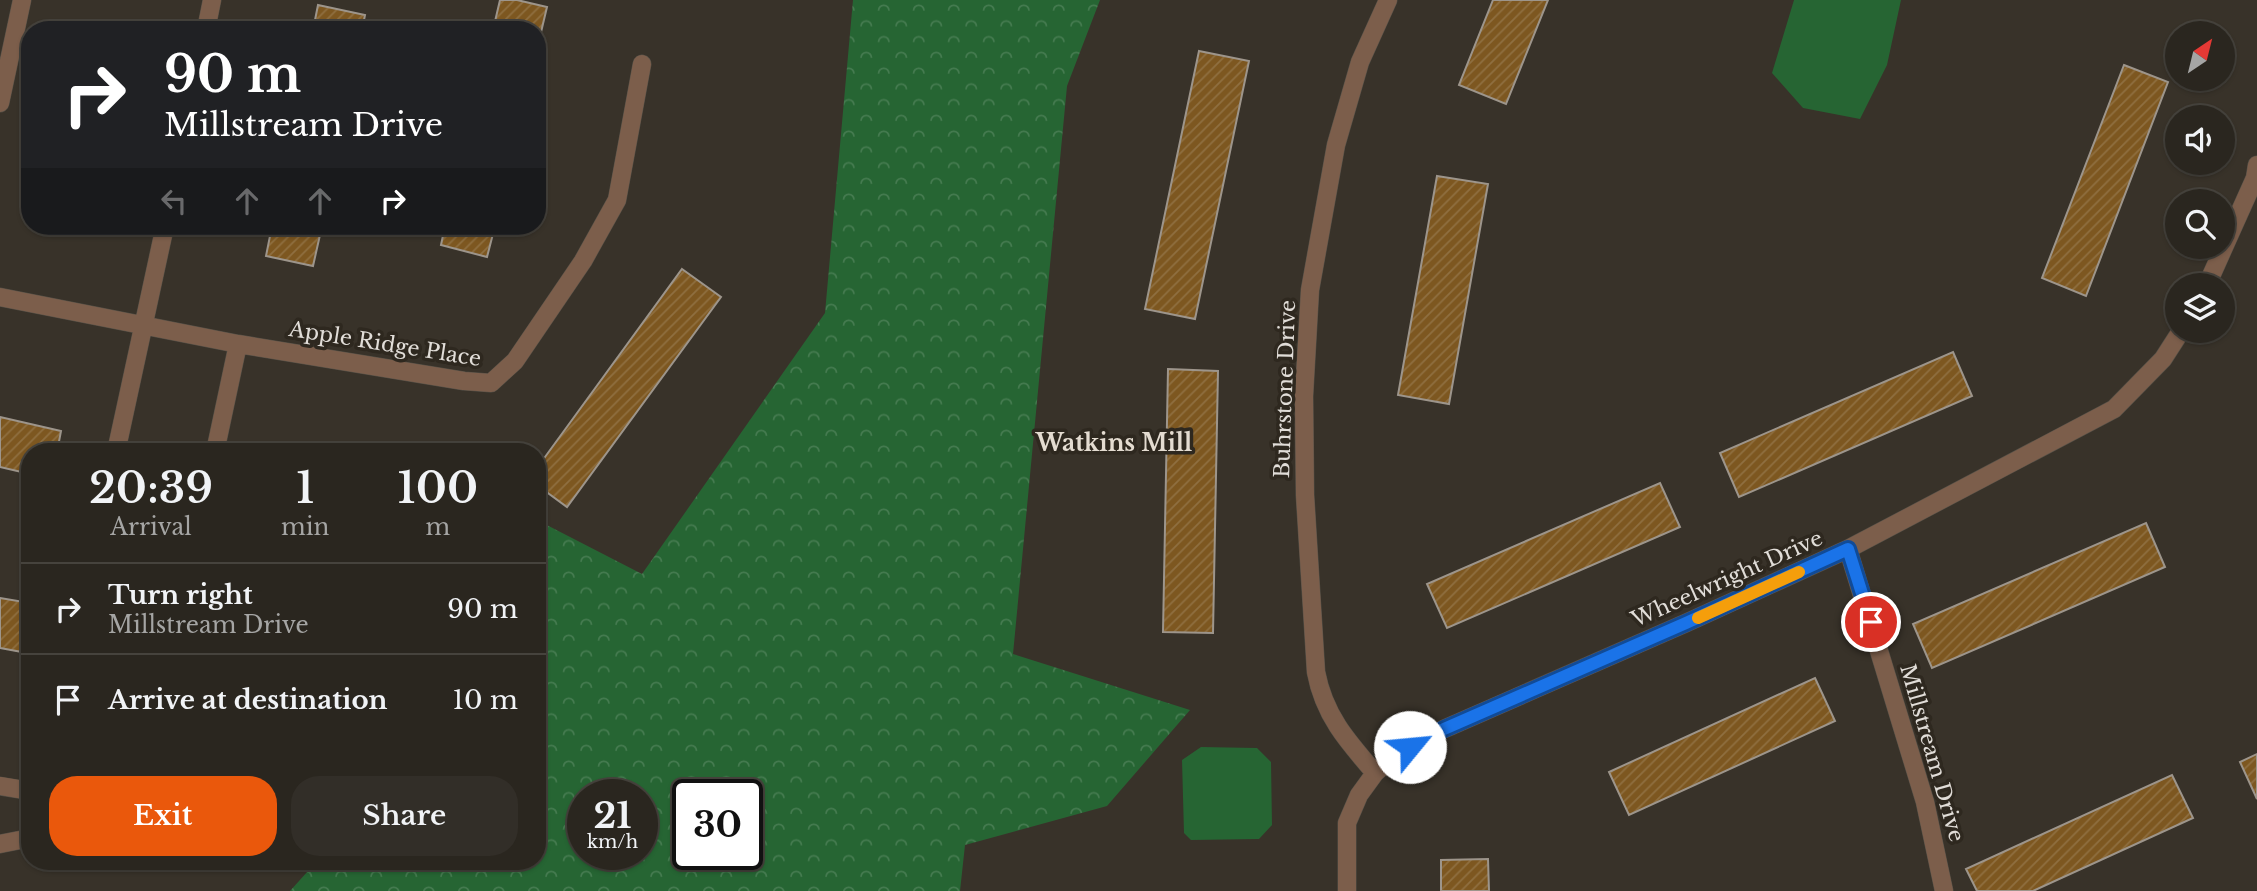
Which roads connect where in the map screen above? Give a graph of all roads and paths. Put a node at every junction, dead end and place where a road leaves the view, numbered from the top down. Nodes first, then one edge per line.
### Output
1 (22, 0) edge
2 (212, 0) edge
3 (1388, 0) edge
4 (208, 21) edge
5 (642, 64) dead end
6 (0, 103) edge
7 (2257, 165) edge
8 (163, 235) edge
9 (2212, 273) edge
10 (0, 297) edge
11 (145, 325) junction
12 (2173, 343) edge
13 (238, 344) junction
14 (118, 443) edge
15 (217, 443) edge
16 (1848, 549) junction
17 (1375, 773) junction
18 (0, 786) edge
19 (21, 790) edge
20 (21, 840) edge
21 (0, 844) edge
22 (1347, 891) edge
23 (1944, 891) edge

1 - 6 street
2 - 4 street
3 - 17 street, Buhrstone Drive
5 - 13 street, Apple Ridge Place
7 - 9 street
8 - 11 street
10 - 11 street, Apple Ridge Place
11 - 13 street, Apple Ridge Place
11 - 14 street
12 - 16 street, Wheelwright Drive
13 - 15 street
16 - 17 street, Wheelwright Drive
16 - 23 street, Millstream Drive
17 - 22 street, Wheelwright Drive
18 - 19 street
20 - 21 street

